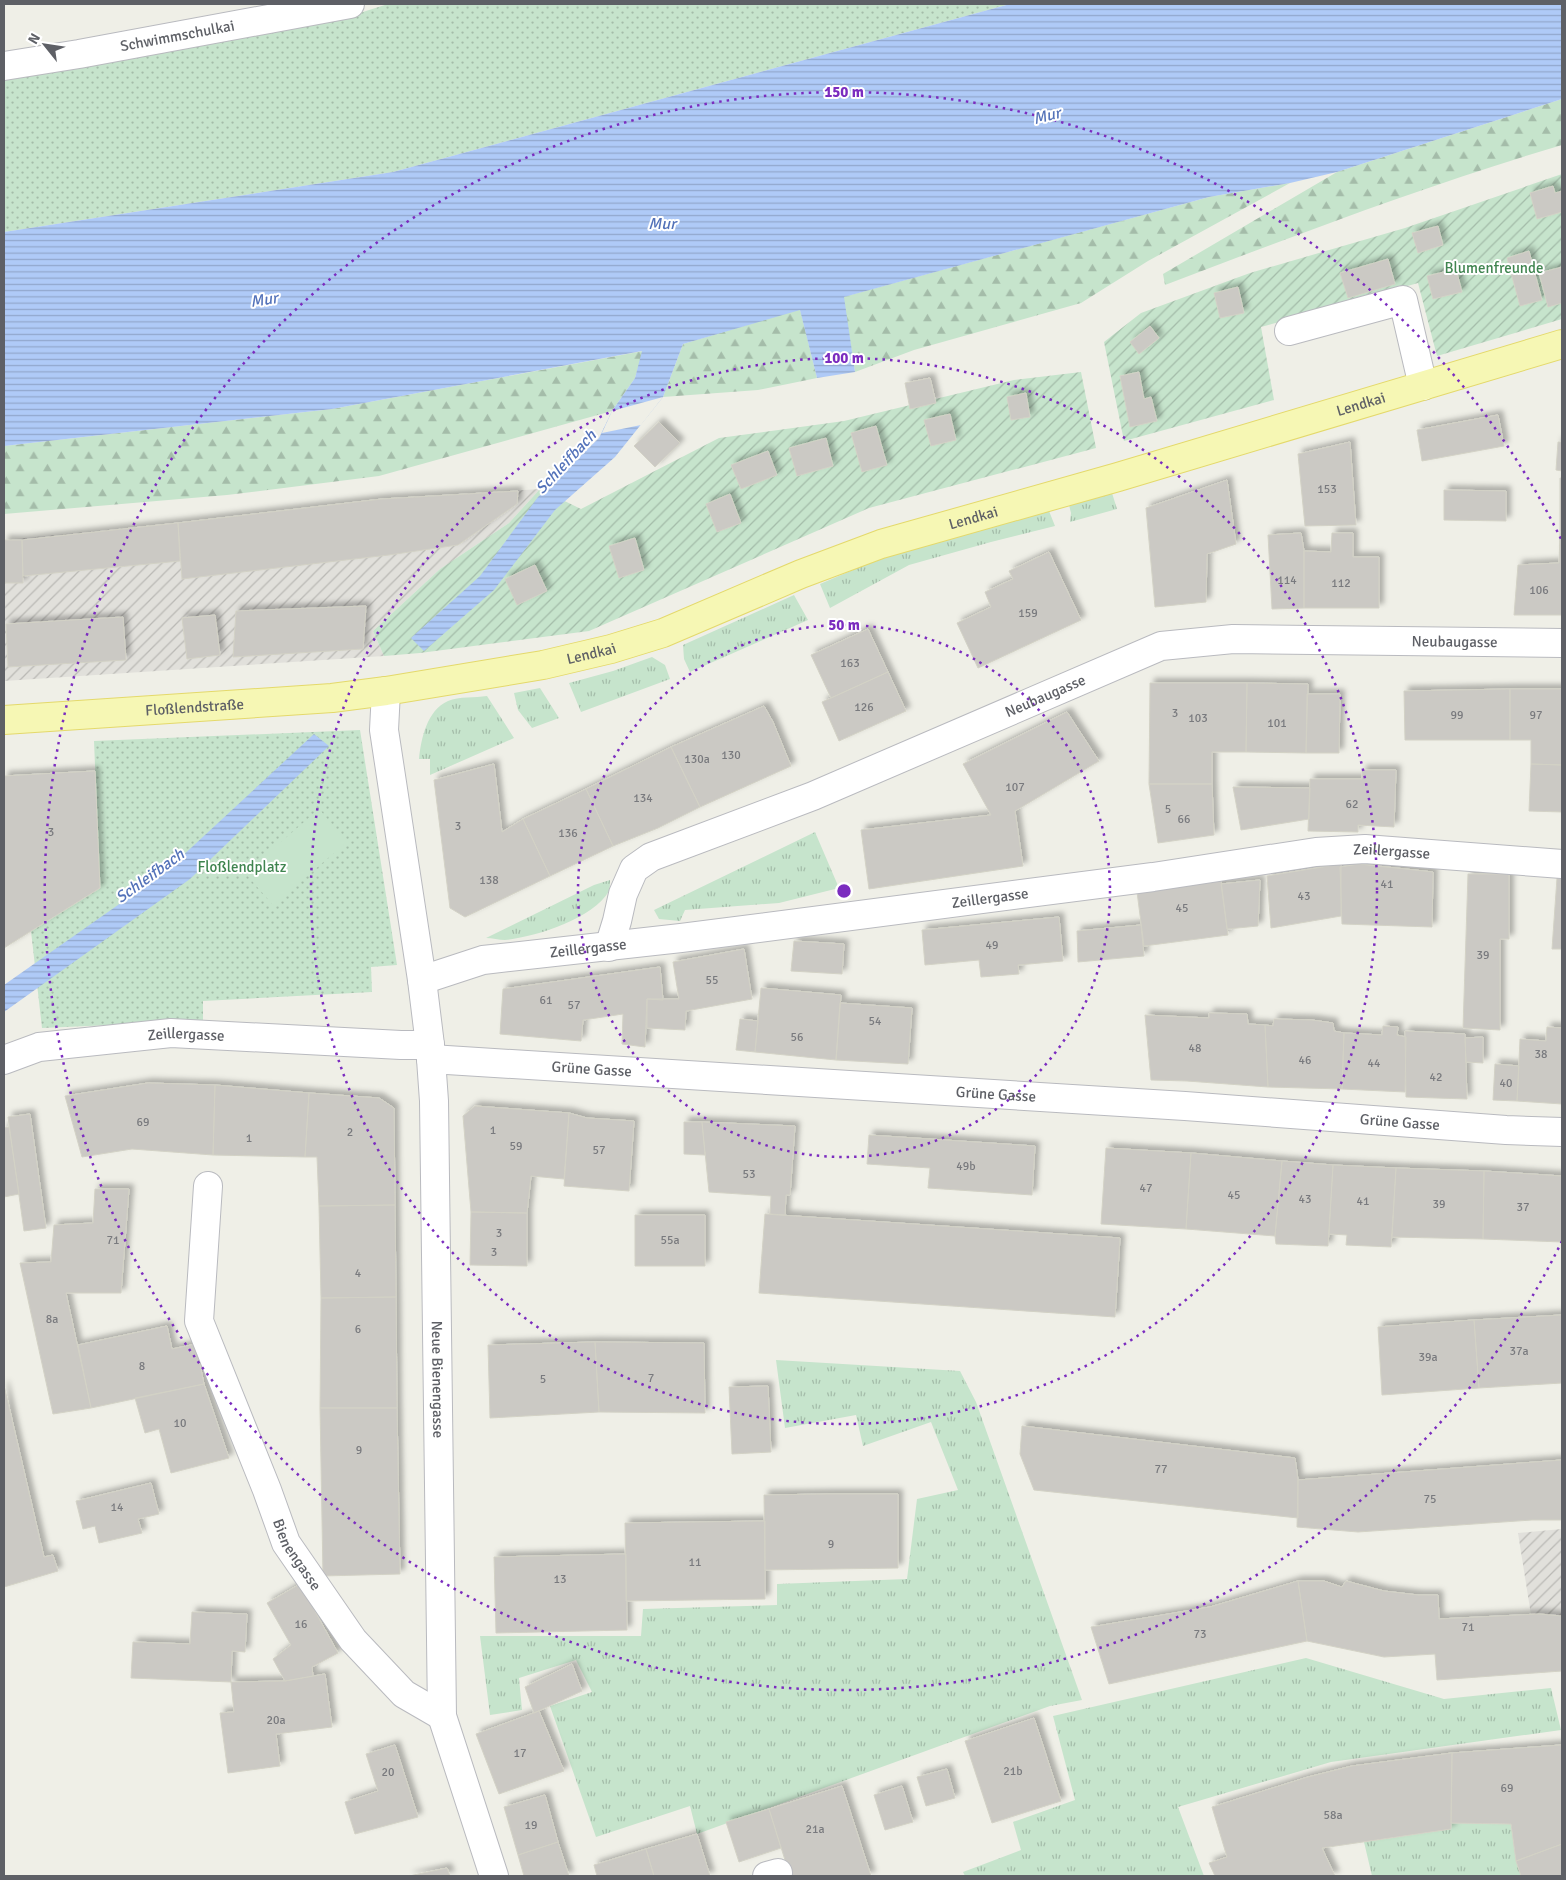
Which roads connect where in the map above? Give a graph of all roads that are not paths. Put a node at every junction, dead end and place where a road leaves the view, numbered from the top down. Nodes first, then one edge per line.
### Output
1 (352, 12) edge
2 (4, 66) edge
3 (1288, 331) dead end
4 (1562, 344) edge
5 (1423, 386) junction
6 (1562, 644) edge
7 (386, 691) junction
8 (4, 720) edge
9 (1562, 864) edge
10 (609, 947) junction
11 (422, 980) junction
12 (430, 1052) junction
13 (4, 1060) edge
14 (1562, 1132) edge
15 (208, 1186) dead end
16 (442, 1716) junction
17 (494, 1876) edge

1 - 2 street, Schwimmschulkai
3 - 5 street
4 - 5 main road, Lendkai
5 - 7 main road, Lendkai
6 - 10 street, Neubaugasse
7 - 8 main road, Floßlendstraße
7 - 11 street
9 - 10 street, Zeillergasse
10 - 11 street, Zeillergasse
11 - 12 street
12 - 13 street, Zeillergasse
12 - 14 street, Grüne Gasse
12 - 16 street, Neue Bienengasse
15 - 16 street, Bienengasse
16 - 17 street

